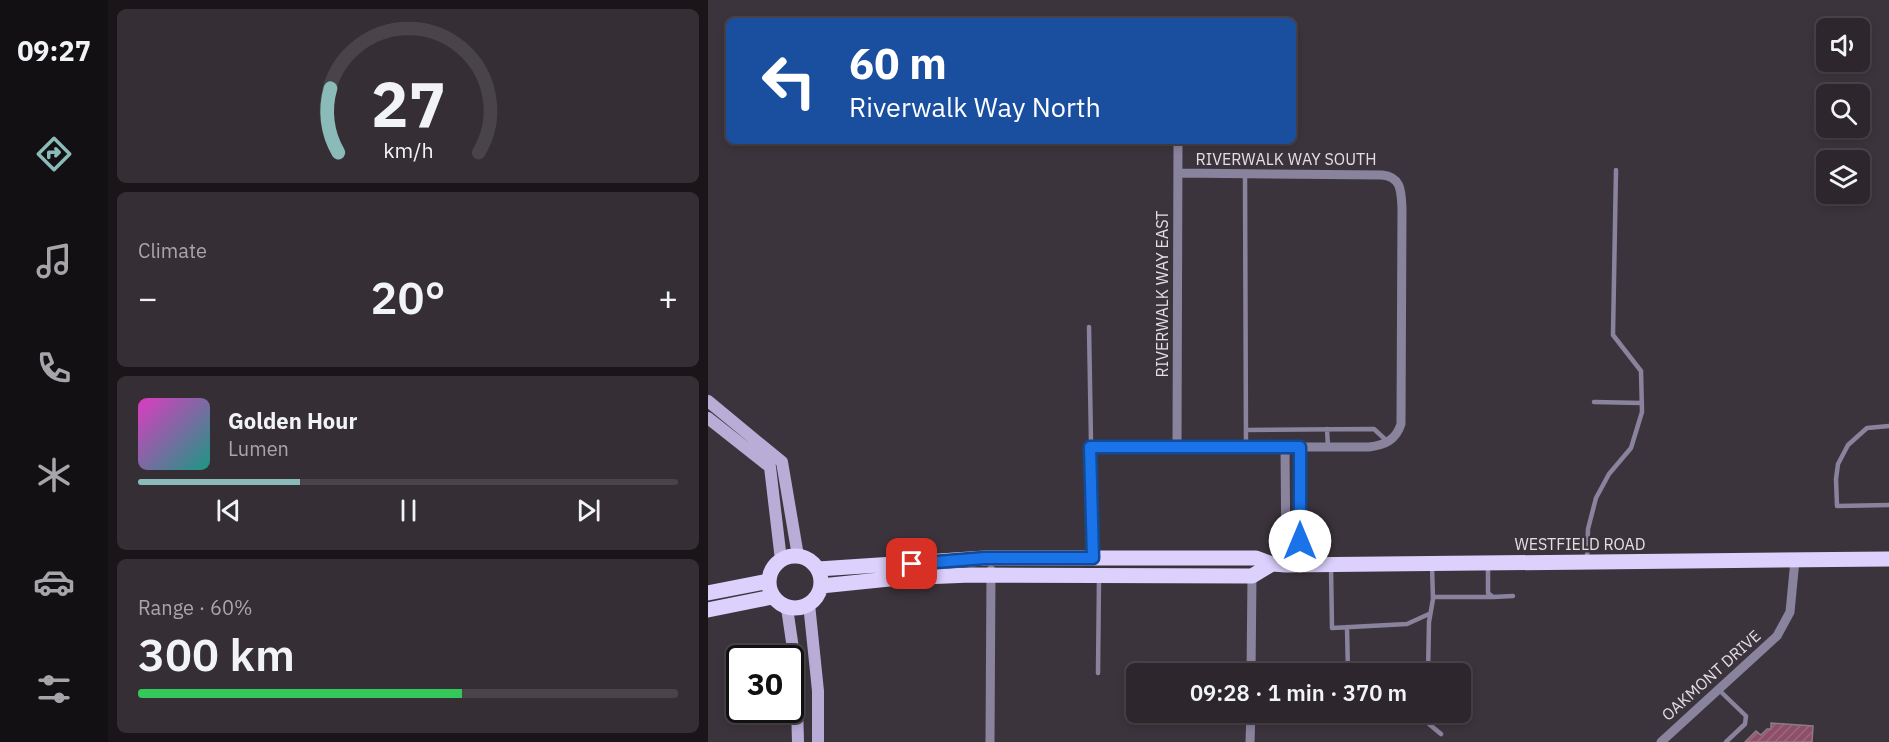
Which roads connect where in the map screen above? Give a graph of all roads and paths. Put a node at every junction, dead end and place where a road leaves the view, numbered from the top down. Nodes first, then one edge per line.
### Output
1 (1178, 144) edge
2 (1616, 170) dead end
3 (1178, 173) junction
4 (1245, 174) junction
5 (1089, 327) dead end
6 (708, 401) edge
7 (1594, 402) dead end
8 (1642, 403) junction
9 (708, 417) edge
10 (1889, 426) edge
11 (1327, 429) junction
12 (1246, 430) junction
13 (1388, 442) junction
14 (1090, 447) junction
15 (1177, 447) junction
16 (1246, 447) junction
17 (1285, 447) junction
18 (1300, 447) junction
19 (1328, 447) junction
20 (1889, 505) edge
21 (798, 556) junction
22 (991, 558) junction
23 (1093, 558) junction
24 (781, 560) junction
25 (1794, 560) junction
26 (1889, 560) edge
27 (1587, 562) junction
28 (1432, 563) junction
29 (1488, 563) junction
30 (1331, 564) junction
31 (1286, 565) junction
32 (818, 569) junction
33 (991, 576) junction
34 (1099, 576) junction
35 (1252, 576) junction
36 (769, 580) junction
37 (821, 586) junction
38 (708, 593) edge
39 (1514, 596) dead end
40 (772, 597) junction
41 (1433, 597) junction
42 (1493, 597) junction
43 (809, 604) junction
44 (787, 608) junction
45 (708, 610) edge
46 (1429, 614) junction
47 (1347, 627) junction
48 (1251, 663) edge
49 (1348, 663) edge
50 (1428, 663) edge
51 (1098, 673) dead end
52 (1719, 690) junction
53 (1251, 723) edge
54 (1430, 723) edge
55 (1441, 734) dead end
56 (798, 742) edge
57 (818, 742) edge
58 (990, 742) edge
59 (1251, 742) edge
60 (1661, 742) edge
61 (1726, 742) edge

1 - 3 street, RIVERWALK WAY EAST
2 - 8 lane
3 - 4 street, RIVERWALK WAY SOUTH
3 - 15 street, RIVERWALK WAY EAST
4 - 12 lane
4 - 13 street, RIVERWALK WAY SOUTH
5 - 14 lane
6 - 21 main road
7 - 8 lane
8 - 27 lane
9 - 24 main road
10 - 20 lane
11 - 12 lane
11 - 13 lane
11 - 19 lane
12 - 16 lane
13 - 19 street
14 - 15 street
14 - 23 lane
15 - 16 street
16 - 17 street
17 - 18 street
17 - 31 street
18 - 19 street
18 - 31 street
21 - 24 main road
21 - 32 main road
22 - 23 main road, WESTFIELD ROAD
22 - 32 main road, WESTFIELD ROAD
22 - 33 street
23 - 31 main road, WESTFIELD ROAD
24 - 36 main road
25 - 26 main road, WESTFIELD ROAD
25 - 27 main road, WESTFIELD ROAD
25 - 52 street, OAKMONT DRIVE
27 - 29 main road, WESTFIELD ROAD
28 - 29 main road, WESTFIELD ROAD
28 - 30 main road, WESTFIELD ROAD
28 - 41 lane
29 - 42 lane
30 - 31 main road, WESTFIELD ROAD
30 - 47 lane
31 - 35 main road, WESTFIELD ROAD
32 - 37 main road
33 - 34 main road
33 - 37 main road
33 - 58 street
34 - 35 main road
34 - 51 lane
35 - 48 street
36 - 38 main road
36 - 40 main road
37 - 43 main road
39 - 42 lane
40 - 44 main road
40 - 45 main road
41 - 42 lane
41 - 46 lane
43 - 44 main road
43 - 57 main road
44 - 56 main road
46 - 47 lane
46 - 50 lane
47 - 49 lane
52 - 60 street, OAKMONT DRIVE
52 - 61 lane
53 - 59 street
54 - 55 lane

